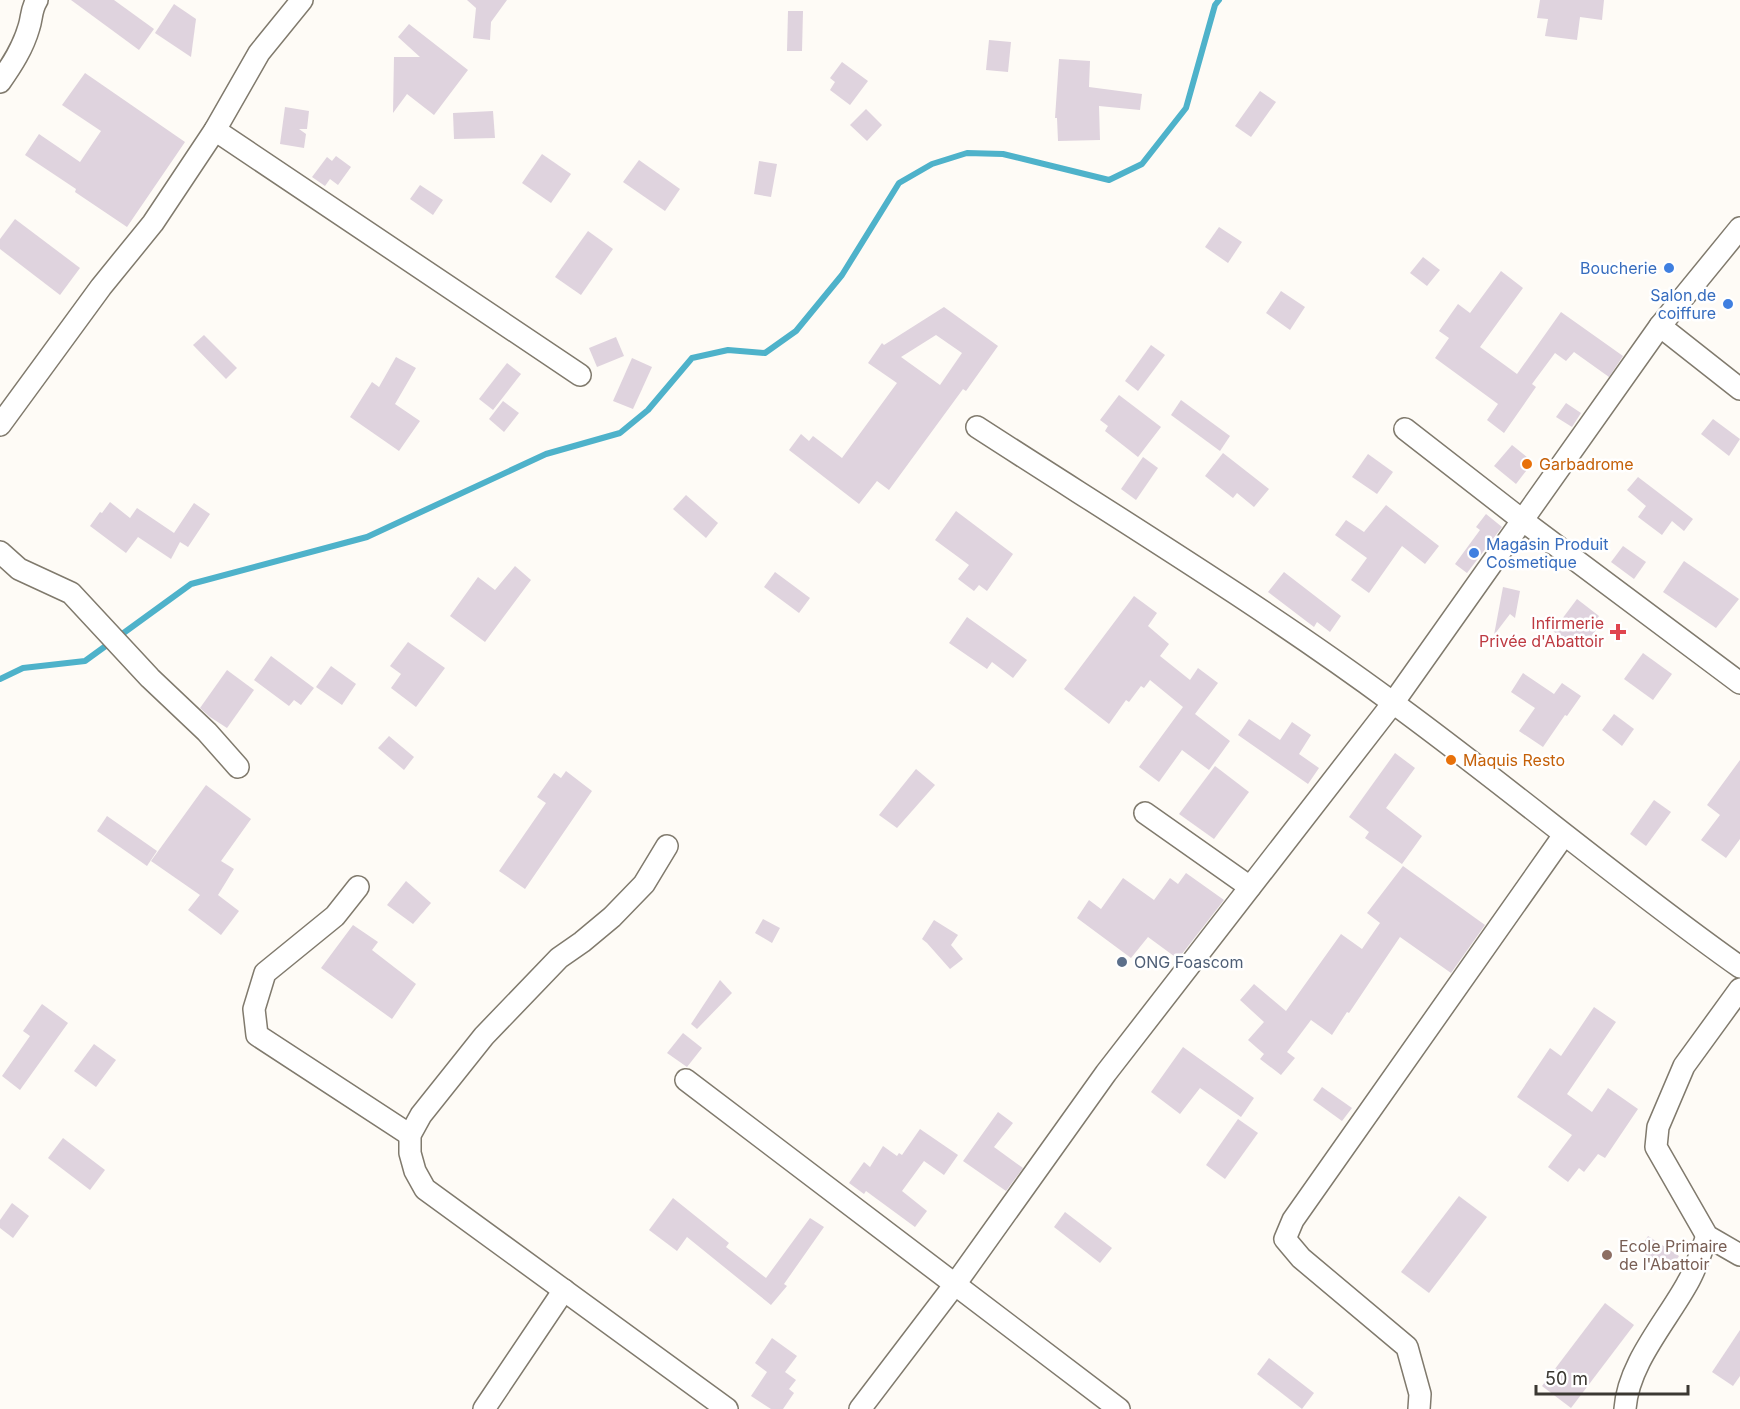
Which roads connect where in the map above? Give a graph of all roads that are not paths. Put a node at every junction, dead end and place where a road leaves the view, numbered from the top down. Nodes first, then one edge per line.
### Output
1 (302, 0) edge
2 (31, 2) edge
3 (0, 82) edge
4 (215, 130) junction
5 (1740, 228) edge
6 (1660, 327) junction
7 (580, 375) dead end
8 (1740, 389) edge
9 (0, 425) edge
10 (977, 428) dead end
11 (1405, 429) dead end
12 (1522, 520) junction
13 (0, 552) edge
14 (1740, 683) edge
15 (1393, 703) junction
16 (238, 767) dead end
17 (1145, 813) dead end
18 (1564, 835) junction
19 (667, 846) dead end
20 (358, 887) dead end
21 (1250, 887) junction
22 (1740, 967) edge
23 (1740, 989) edge
24 (686, 1080) dead end
25 (410, 1135) junction
26 (1707, 1236) junction
27 (1740, 1255) edge
28 (956, 1283) junction
29 (564, 1290) junction
30 (484, 1409) edge
31 (727, 1409) edge
32 (860, 1409) edge
33 (1119, 1409) edge
34 (1419, 1409) edge
35 (1625, 1409) edge

1 - 4 street
2 - 3 street
4 - 7 street
4 - 9 street
5 - 6 street
6 - 8 street
6 - 12 street
10 - 15 street
11 - 12 street
12 - 14 street
12 - 15 street
13 - 16 street
15 - 18 street
15 - 21 street
17 - 21 street
18 - 22 street
18 - 34 street
19 - 25 street
20 - 25 street
21 - 28 street
23 - 26 street
24 - 28 street
25 - 29 street
26 - 27 street
26 - 35 street
28 - 32 street
28 - 33 street
29 - 30 street
29 - 31 street

